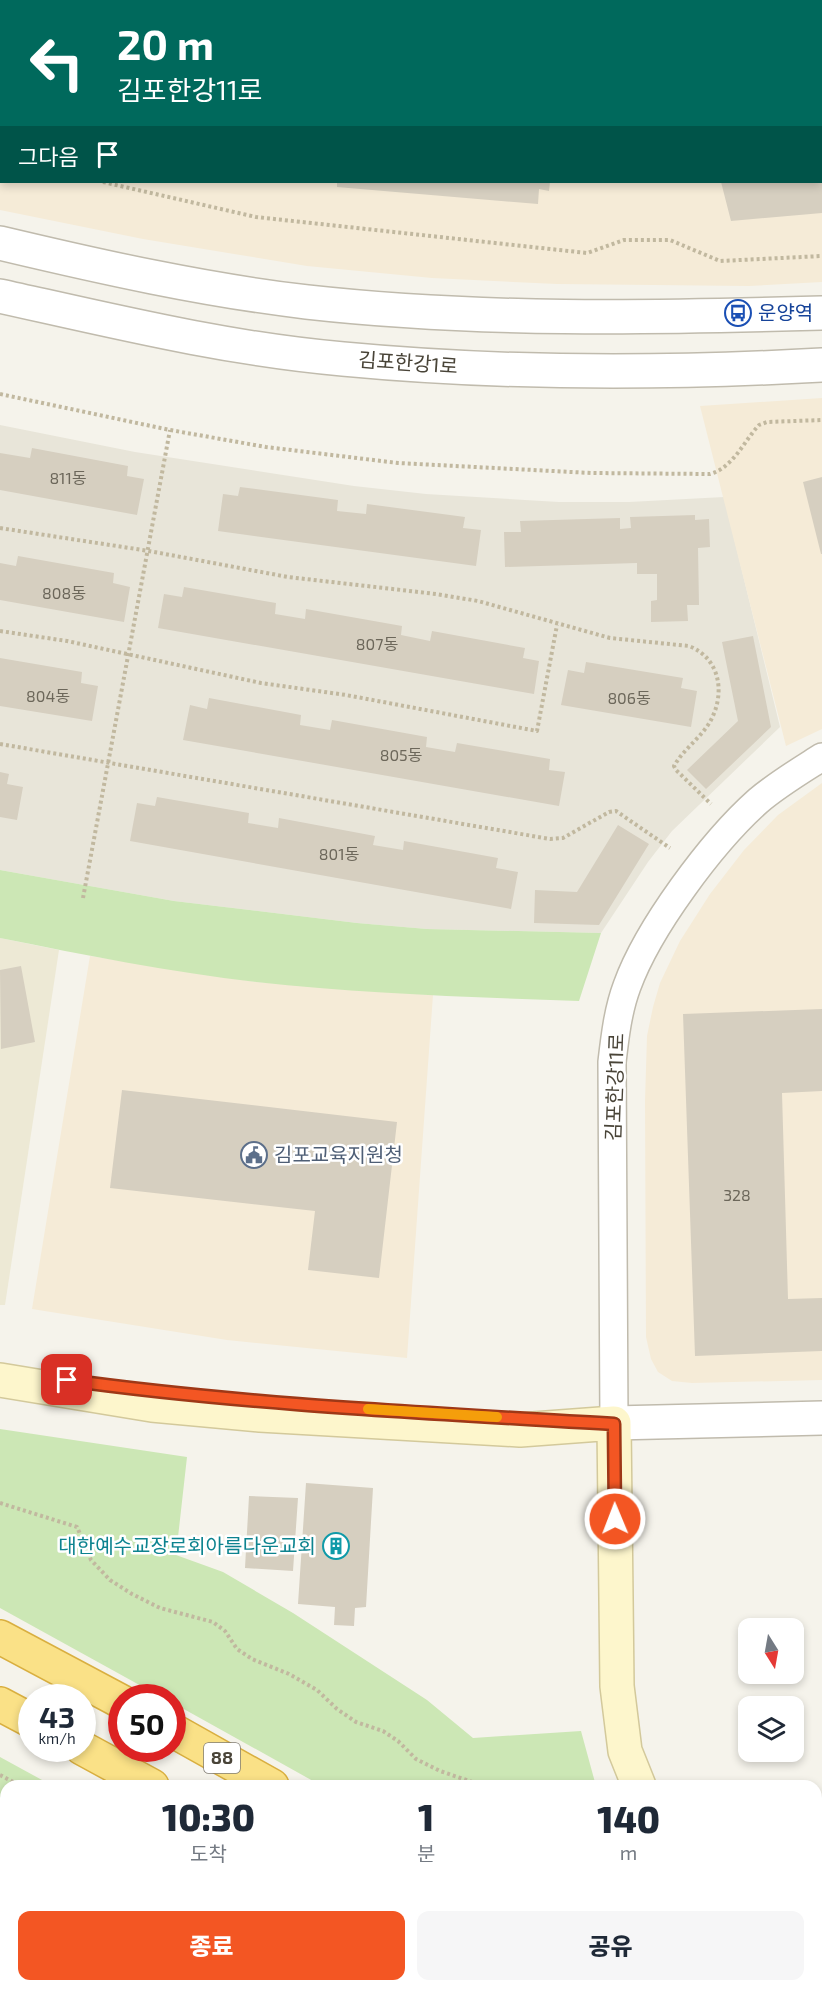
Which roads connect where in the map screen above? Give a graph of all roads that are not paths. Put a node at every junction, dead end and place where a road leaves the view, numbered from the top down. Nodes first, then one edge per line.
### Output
1 (0, 243) edge
2 (0, 296) edge
3 (822, 313) edge
4 (822, 365) edge
5 (822, 757) edge
6 (0, 1367) edge
7 (0, 1380) edge
8 (822, 1418) edge
9 (614, 1424) junction
10 (0, 1637) edge
11 (108, 1695) edge
12 (0, 1704) edge
13 (18, 1713) edge
14 (186, 1738) edge
15 (96, 1756) edge
16 (141, 1780) edge
17 (261, 1780) edge
18 (637, 1780) edge

1 - 3 street
2 - 4 street, 김포한강1로
5 - 9 street, 김포한강11로
6 - 9 main road
7 - 9 main road
8 - 9 street
9 - 18 main road
10 - 11 highway
12 - 13 highway
14 - 17 highway, 88
15 - 16 highway

